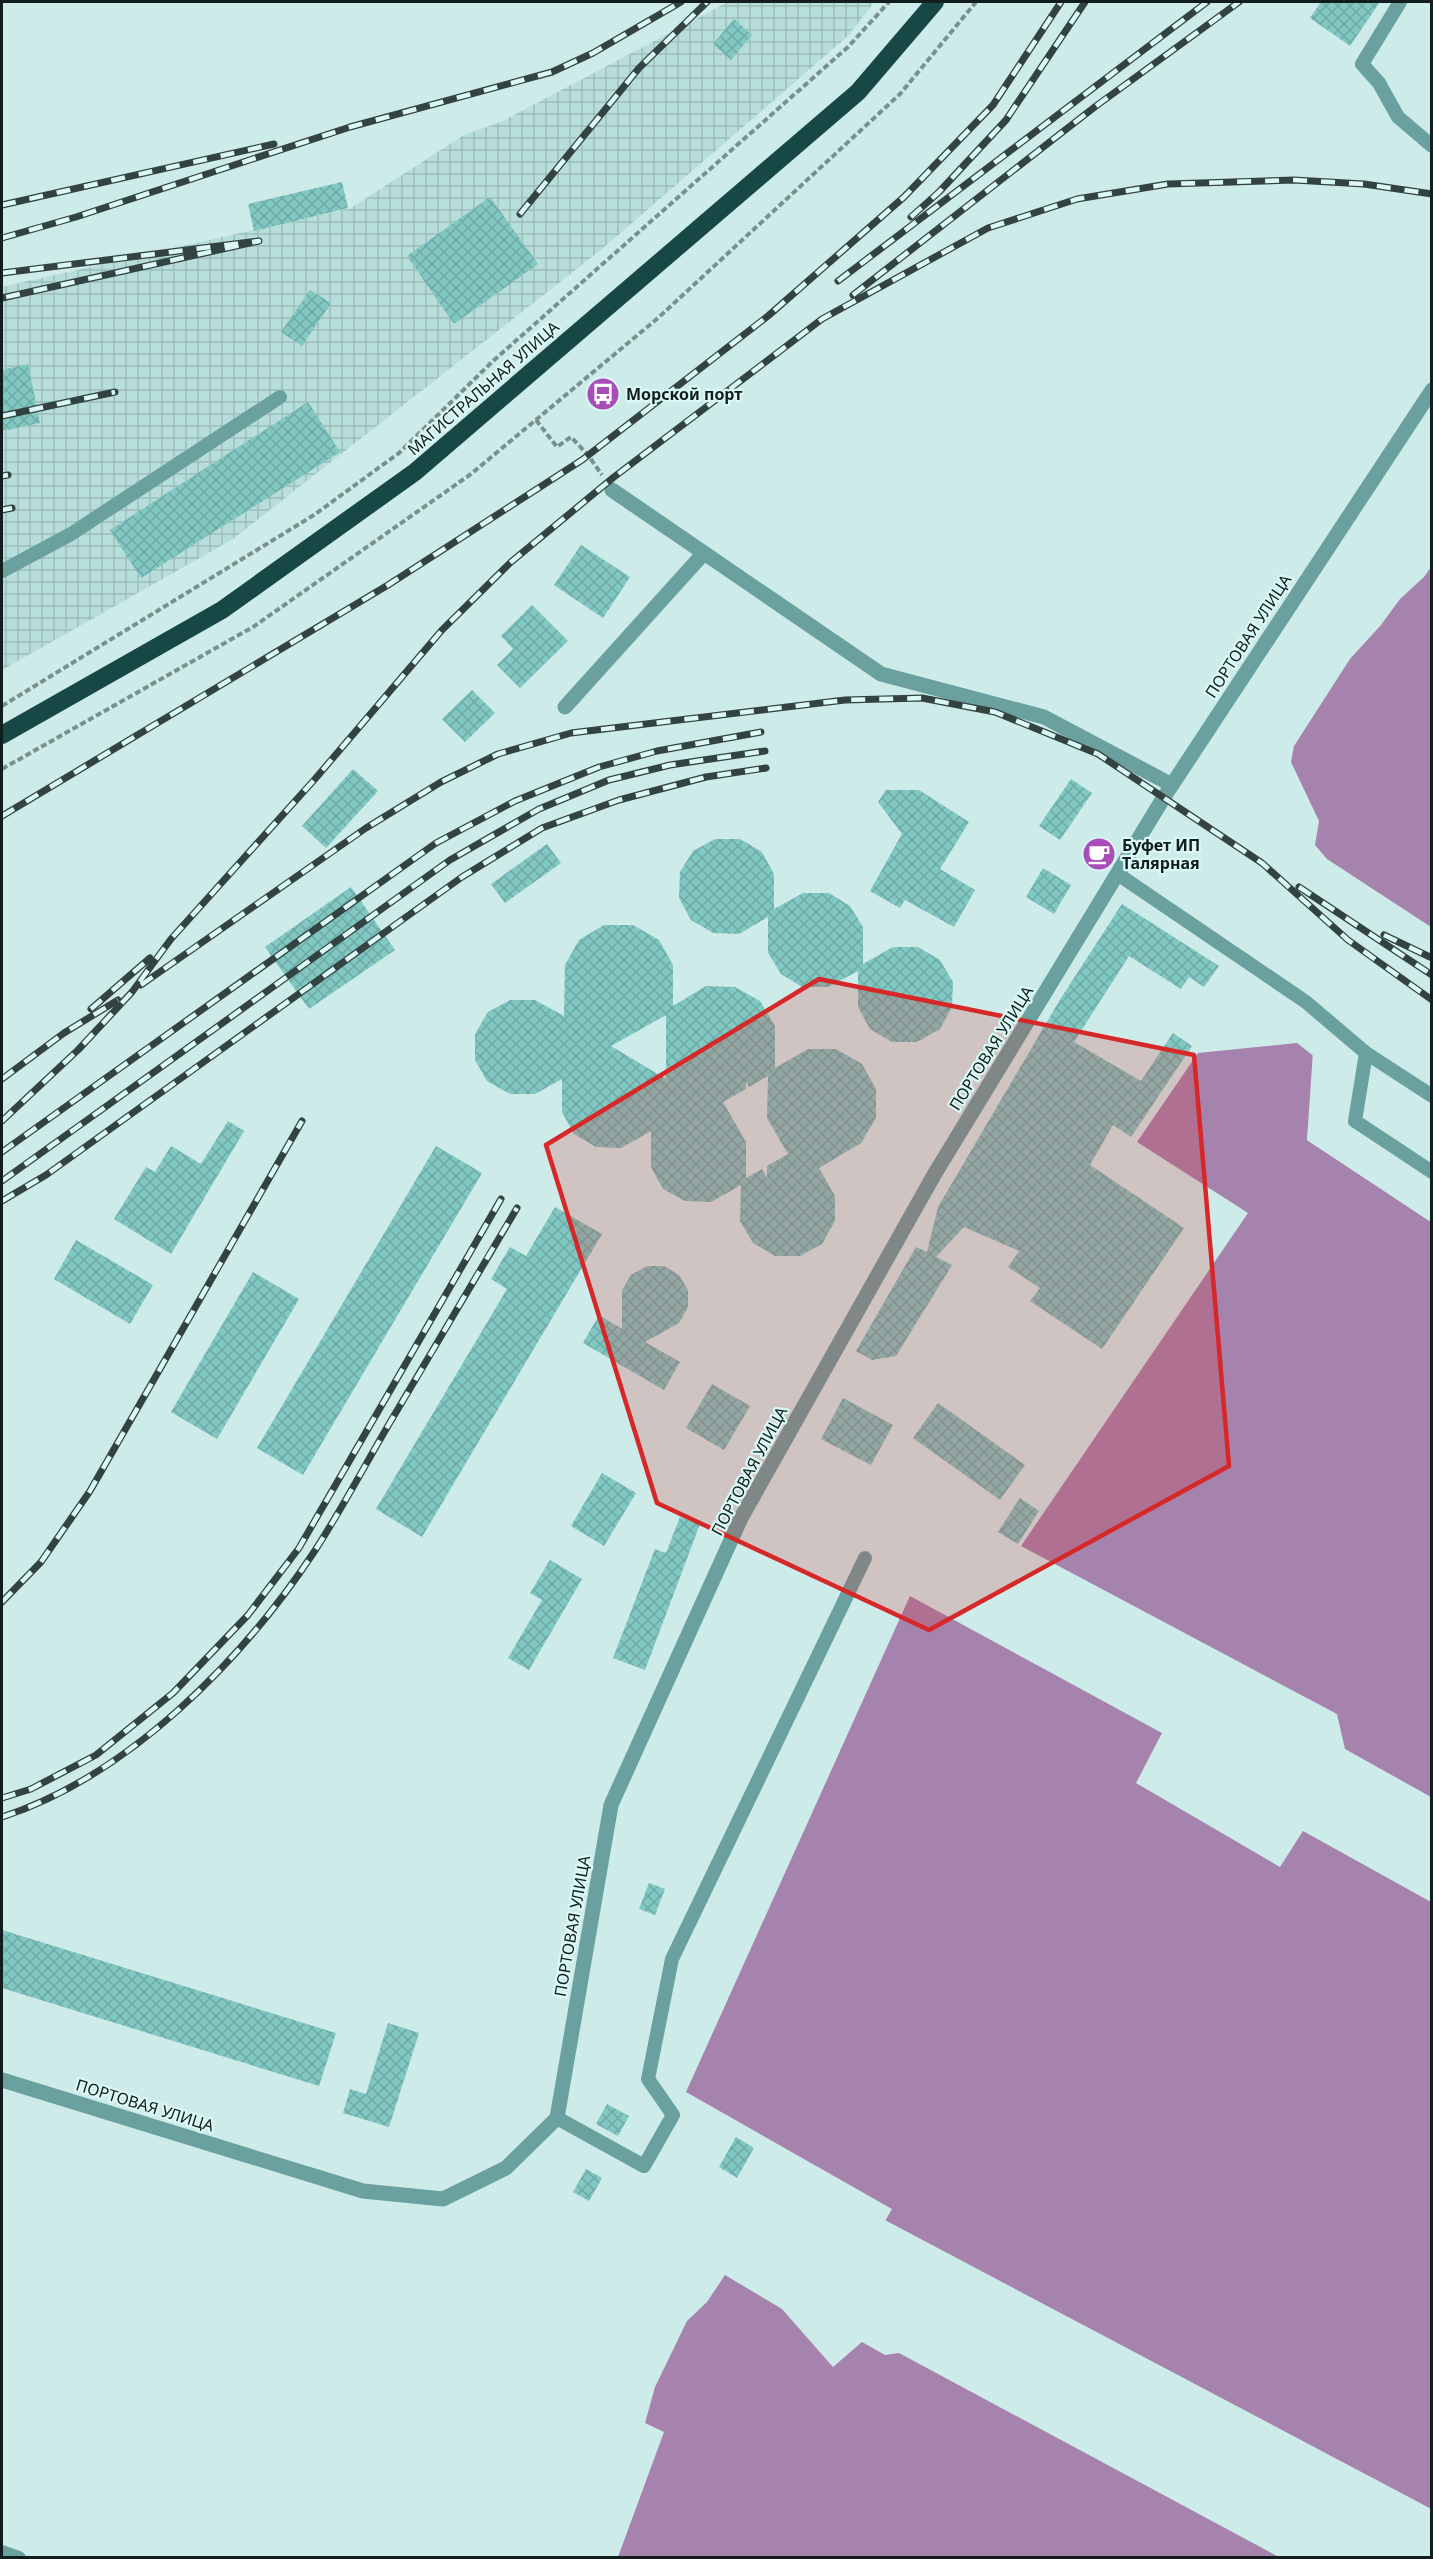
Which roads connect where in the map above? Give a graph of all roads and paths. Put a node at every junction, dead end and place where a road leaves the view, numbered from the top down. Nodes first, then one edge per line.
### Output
1 (889, 2) edge
2 (935, 2) edge
3 (1400, 2) edge
4 (1431, 146) edge
5 (1431, 390) edge
6 (280, 396) dead end
7 (536, 420) dead end
8 (612, 490) joint
9 (704, 553) junction
10 (2, 570) edge
11 (2, 706) edge
12 (565, 708) dead end
13 (2, 735) edge
14 (1172, 785) junction
15 (1119, 875) junction
16 (1366, 1053) junction
17 (1431, 1096) edge
18 (1431, 1172) edge
19 (865, 1558) dead end
20 (2, 2080) edge
21 (557, 2118) junction
22 (2, 2552) edge
23 (19, 2558) edge

1 - 11 path
2 - 13 highway, МАГИСТРАЛЬНАЯ УЛИЦА
3 - 4 lane
5 - 14 street, ПОРТОВАЯ УЛИЦА
6 - 10 lane
7 - 8 path
8 - 9 street
9 - 12 street
9 - 14 street
14 - 15 street, ПОРТОВАЯ УЛИЦА
15 - 16 lane
15 - 21 street, ПОРТОВАЯ УЛИЦА
16 - 17 lane
16 - 18 lane
19 - 21 lane
20 - 21 street, ПОРТОВАЯ УЛИЦА
22 - 23 lane

